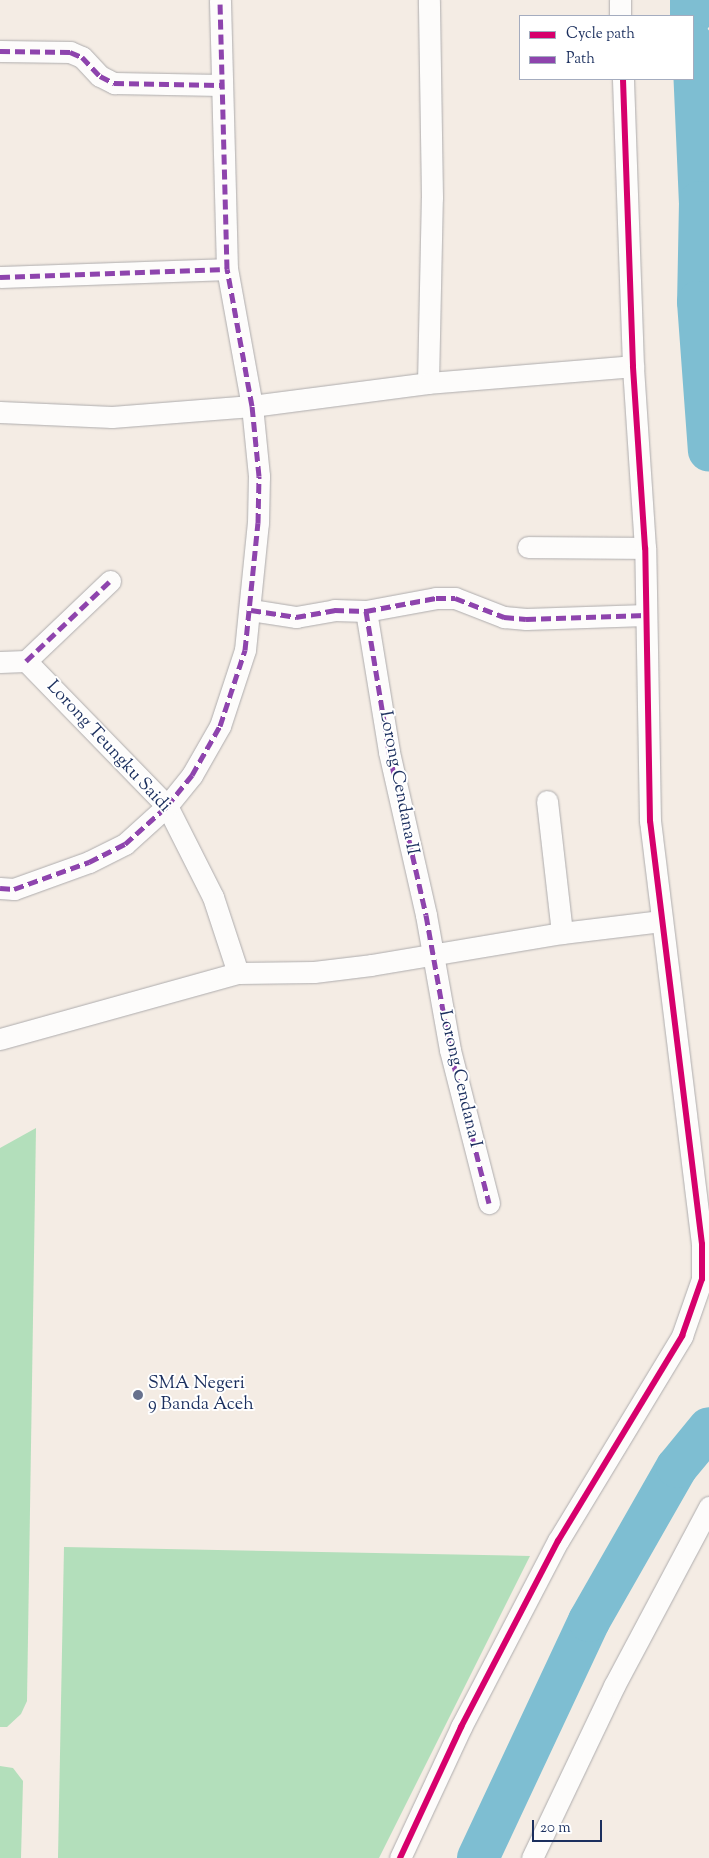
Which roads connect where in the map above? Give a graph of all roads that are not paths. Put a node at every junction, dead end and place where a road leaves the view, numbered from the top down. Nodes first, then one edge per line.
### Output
1 (220, 0) edge
2 (429, 0) edge
3 (620, 0) edge
4 (620, 15) edge
5 (0, 51) edge
6 (623, 80) edge
7 (220, 85) junction
8 (227, 269) junction
9 (0, 277) edge
10 (633, 366) junction
11 (428, 383) junction
12 (252, 406) junction
13 (0, 412) edge
14 (528, 547) dead end
15 (645, 548) junction
16 (110, 581) dead end
17 (251, 610) junction
18 (366, 611) junction
19 (646, 615) junction
20 (26, 661) junction
21 (0, 662) edge
22 (547, 801) dead end
23 (167, 806) junction
24 (0, 888) edge
25 (661, 921) junction
26 (562, 933) junction
27 (431, 954) junction
28 (238, 973) junction
29 (0, 1039) edge
30 (490, 1203) dead end
31 (709, 1507) edge
32 (400, 1858) edge
33 (532, 1858) edge

1 - 7 street
2 - 11 street
3 - 4 street
5 - 7 street
6 - 10 street
7 - 8 street
8 - 9 street
8 - 12 street
10 - 11 street
10 - 15 street
11 - 12 street
12 - 13 street
12 - 17 street
14 - 15 street
15 - 19 street
16 - 20 street
17 - 18 street
17 - 23 street
18 - 19 street
18 - 27 street, Lorong Cendana II
19 - 25 street
20 - 21 street
20 - 23 street, Lorong Teungku Saidi
22 - 26 street
23 - 24 street
23 - 28 street, Lorong Teungku Saidi
25 - 26 street
25 - 32 street
26 - 27 street
27 - 28 street
27 - 30 street, Lorong Cendana I
28 - 29 street
31 - 33 street

